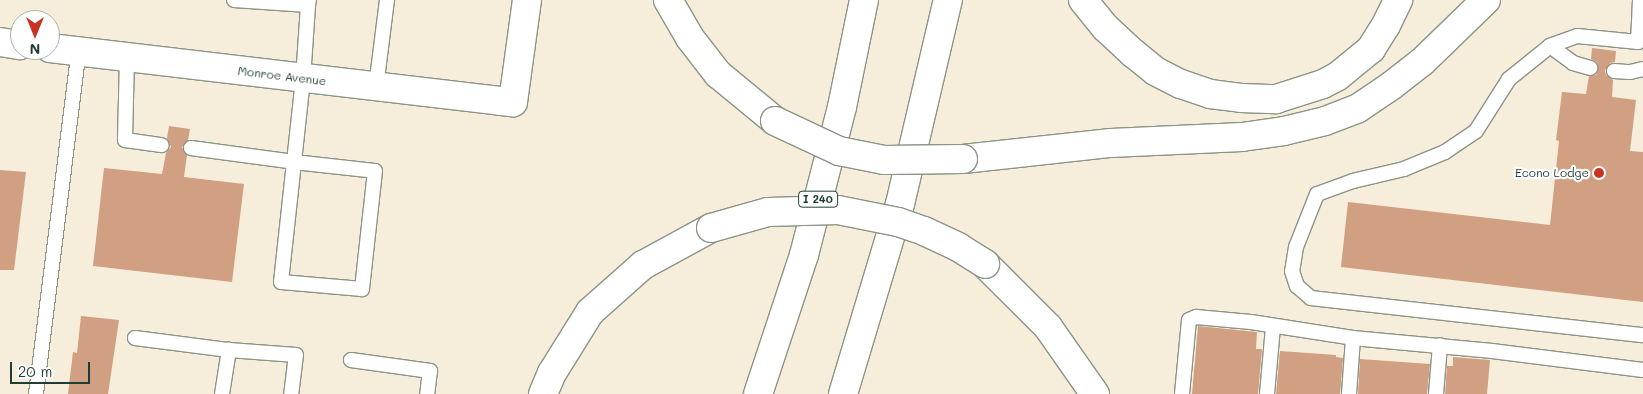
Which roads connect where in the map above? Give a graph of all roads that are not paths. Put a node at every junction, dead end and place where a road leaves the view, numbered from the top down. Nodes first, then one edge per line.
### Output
1 (234, 0) edge
2 (387, 0) edge
3 (527, 0) edge
4 (668, 0) edge
5 (864, 0) edge
6 (948, 0) edge
7 (1083, 0) edge
8 (1398, 0) edge
9 (1486, 0) edge
10 (1640, 0) edge
11 (309, 2) edge
12 (1550, 46) junction
13 (60, 49) edge
14 (1640, 49) edge
15 (79, 51) junction
16 (127, 58) junction
17 (1590, 68) dead end
18 (1643, 69) edge
19 (1614, 71) dead end
20 (303, 79) junction
21 (376, 87) junction
22 (162, 145) dead end
23 (191, 148) dead end
24 (294, 162) junction
25 (1274, 327) junction
26 (1643, 335) edge
27 (135, 338) dead end
28 (1353, 338) junction
29 (1440, 345) junction
30 (229, 350) junction
31 (351, 360) dead end
32 (1643, 370) edge
33 (36, 394) edge
34 (222, 394) edge
35 (291, 394) edge
36 (427, 394) edge
37 (544, 394) edge
38 (758, 394) edge
39 (843, 394) edge
40 (1095, 394) edge
41 (1182, 394) edge
42 (1267, 394) edge
43 (1349, 394) edge
44 (1436, 394) edge

1 - 11 lane
2 - 21 lane
3 - 21 main road, Monroe Avenue
4 - 9 main road, bridge
5 - 38 main road, I 240
6 - 39 main road
7 - 8 main road
10 - 14 lane
11 - 20 lane
12 - 14 lane
12 - 17 lane
12 - 26 lane
13 - 15 main road, Monroe Avenue
15 - 16 main road, Monroe Avenue
15 - 33 lane
16 - 20 main road, Monroe Avenue
16 - 22 lane
18 - 19 lane
20 - 21 main road, Monroe Avenue
20 - 24 lane
23 - 24 lane
24 - 24 lane
25 - 28 lane
25 - 41 lane
25 - 42 lane
27 - 30 lane
28 - 29 lane
28 - 43 lane
29 - 32 lane
29 - 44 lane
30 - 34 lane
30 - 35 lane
31 - 36 lane
37 - 40 main road, bridge

